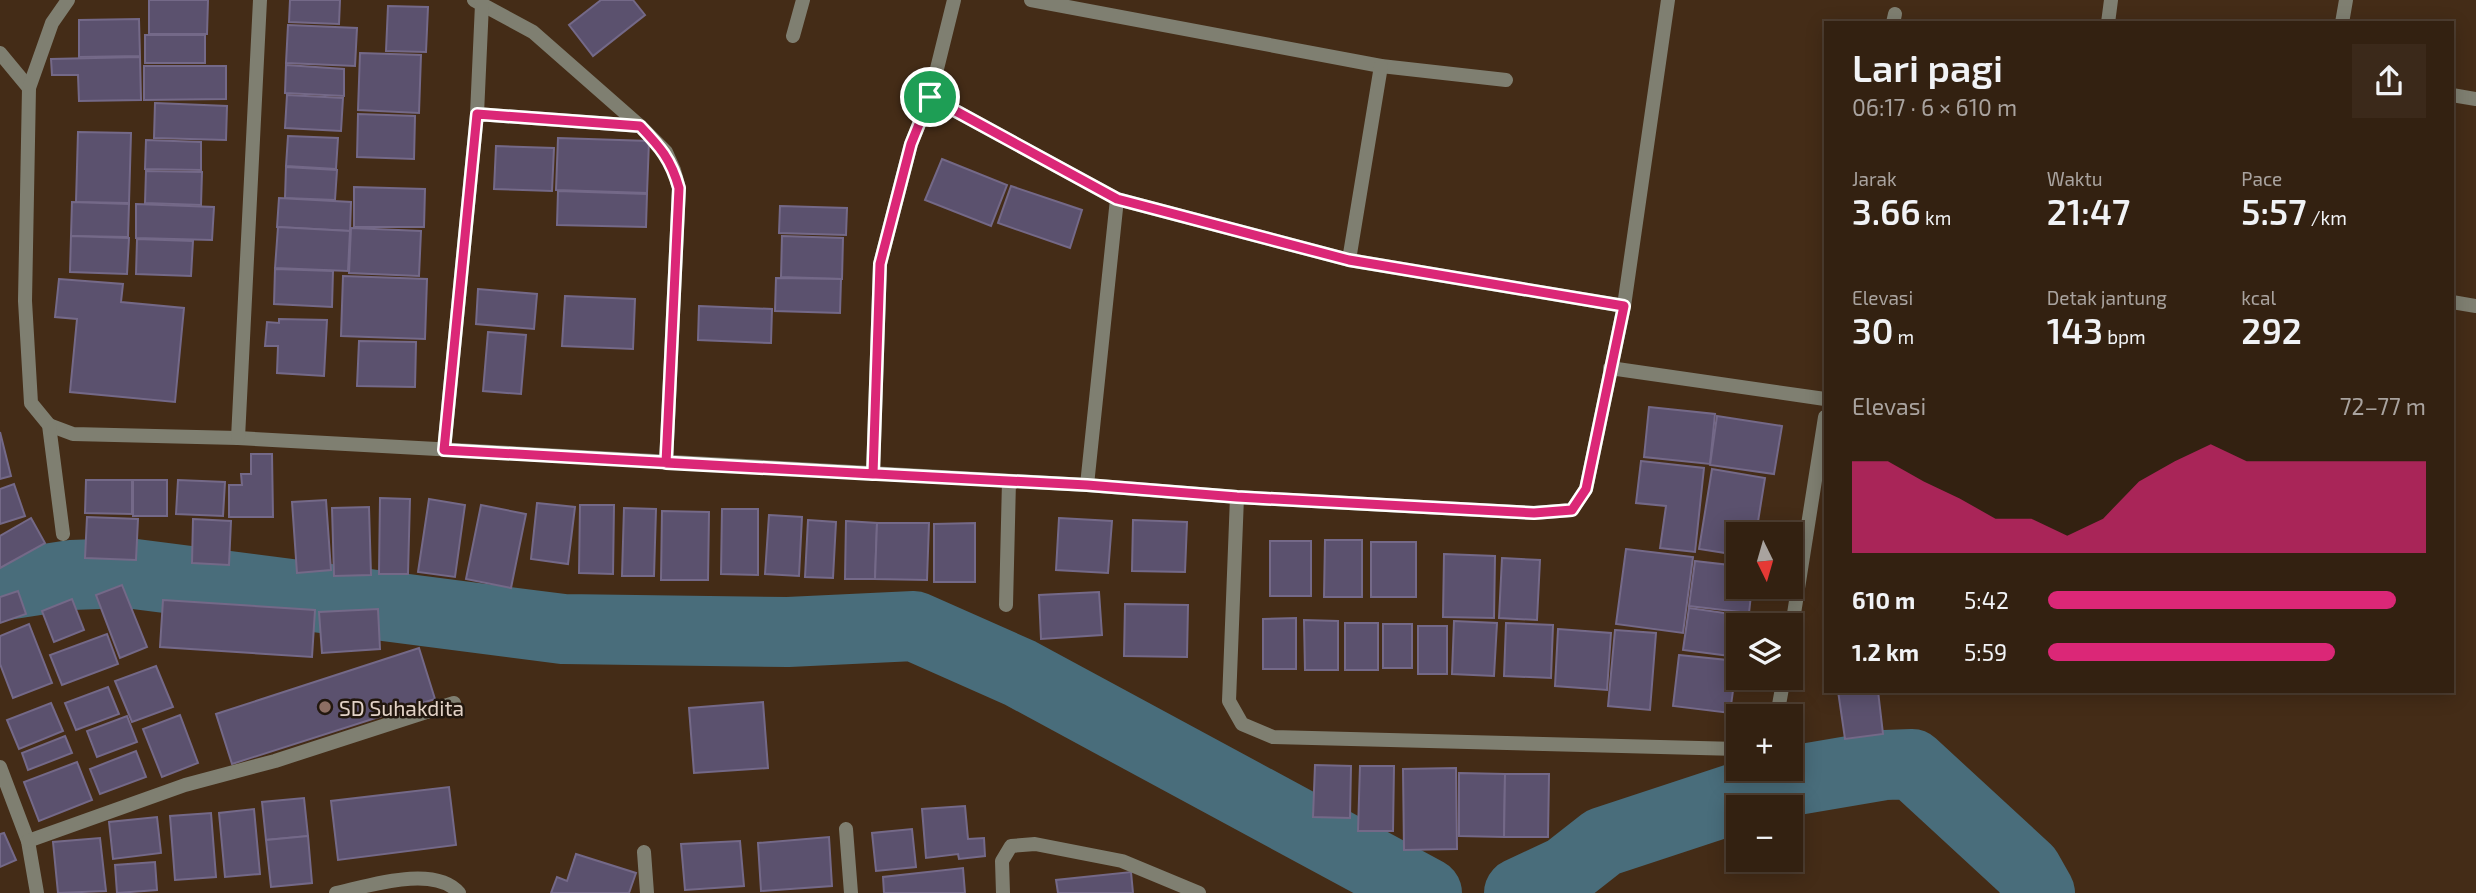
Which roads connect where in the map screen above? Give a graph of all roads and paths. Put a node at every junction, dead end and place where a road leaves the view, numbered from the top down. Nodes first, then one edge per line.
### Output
1 (68, 0) edge
2 (260, 0) edge
3 (803, 0) edge
4 (954, 0) edge
5 (1031, 0) edge
6 (1668, 0) edge
7 (2111, 0) edge
8 (2346, 0) edge
9 (478, 2) edge
10 (2108, 21) edge
11 (2342, 21) edge
12 (793, 36) dead end
13 (0, 53) edge
14 (1381, 66) junction
15 (1506, 80) dead end
16 (29, 88) junction
17 (2454, 95) edge
18 (930, 97) junction
19 (2476, 99) edge
20 (477, 114) junction
21 (640, 126) junction
22 (1117, 199) junction
23 (1349, 260) junction
24 (2454, 302) edge
25 (1624, 306) junction
26 (2476, 306) edge
27 (1610, 368) junction
28 (1824, 399) edge
29 (1824, 423) edge
30 (49, 425) junction
31 (238, 438) junction
32 (444, 450) junction
33 (666, 463) junction
34 (873, 474) junction
35 (1009, 481) junction
36 (1087, 485) junction
37 (1237, 497) junction
38 (63, 534) dead end
39 (1006, 605) dead end
40 (1794, 613) edge
41 (454, 703) dead end
42 (1726, 749) edge
43 (0, 767) edge
44 (846, 829) dead end
45 (28, 841) junction
46 (644, 852) dead end
47 (37, 893) edge
48 (336, 893) edge
49 (459, 893) edge
50 (647, 893) edge
51 (851, 893) edge
52 (1003, 893) edge
53 (1199, 893) edge

1 - 16 street
2 - 31 street
3 - 12 street
4 - 18 street
5 - 14 street
6 - 25 street
7 - 10 street
8 - 11 street
9 - 20 street
9 - 21 street
13 - 16 street
14 - 15 street
14 - 23 street
16 - 30 street
17 - 19 street
18 - 22 street
18 - 34 street
20 - 21 street
20 - 32 street
21 - 33 street
22 - 23 street
22 - 36 street
23 - 25 street
24 - 26 street
25 - 27 street
27 - 28 street
27 - 37 street
29 - 40 street
30 - 31 street
30 - 38 street
31 - 32 street
32 - 33 street
33 - 34 street
34 - 35 street
35 - 36 street
35 - 39 street
36 - 37 street
37 - 42 street
41 - 45 street
43 - 45 street
44 - 51 street
45 - 47 street
46 - 50 street
48 - 49 street
52 - 53 street

